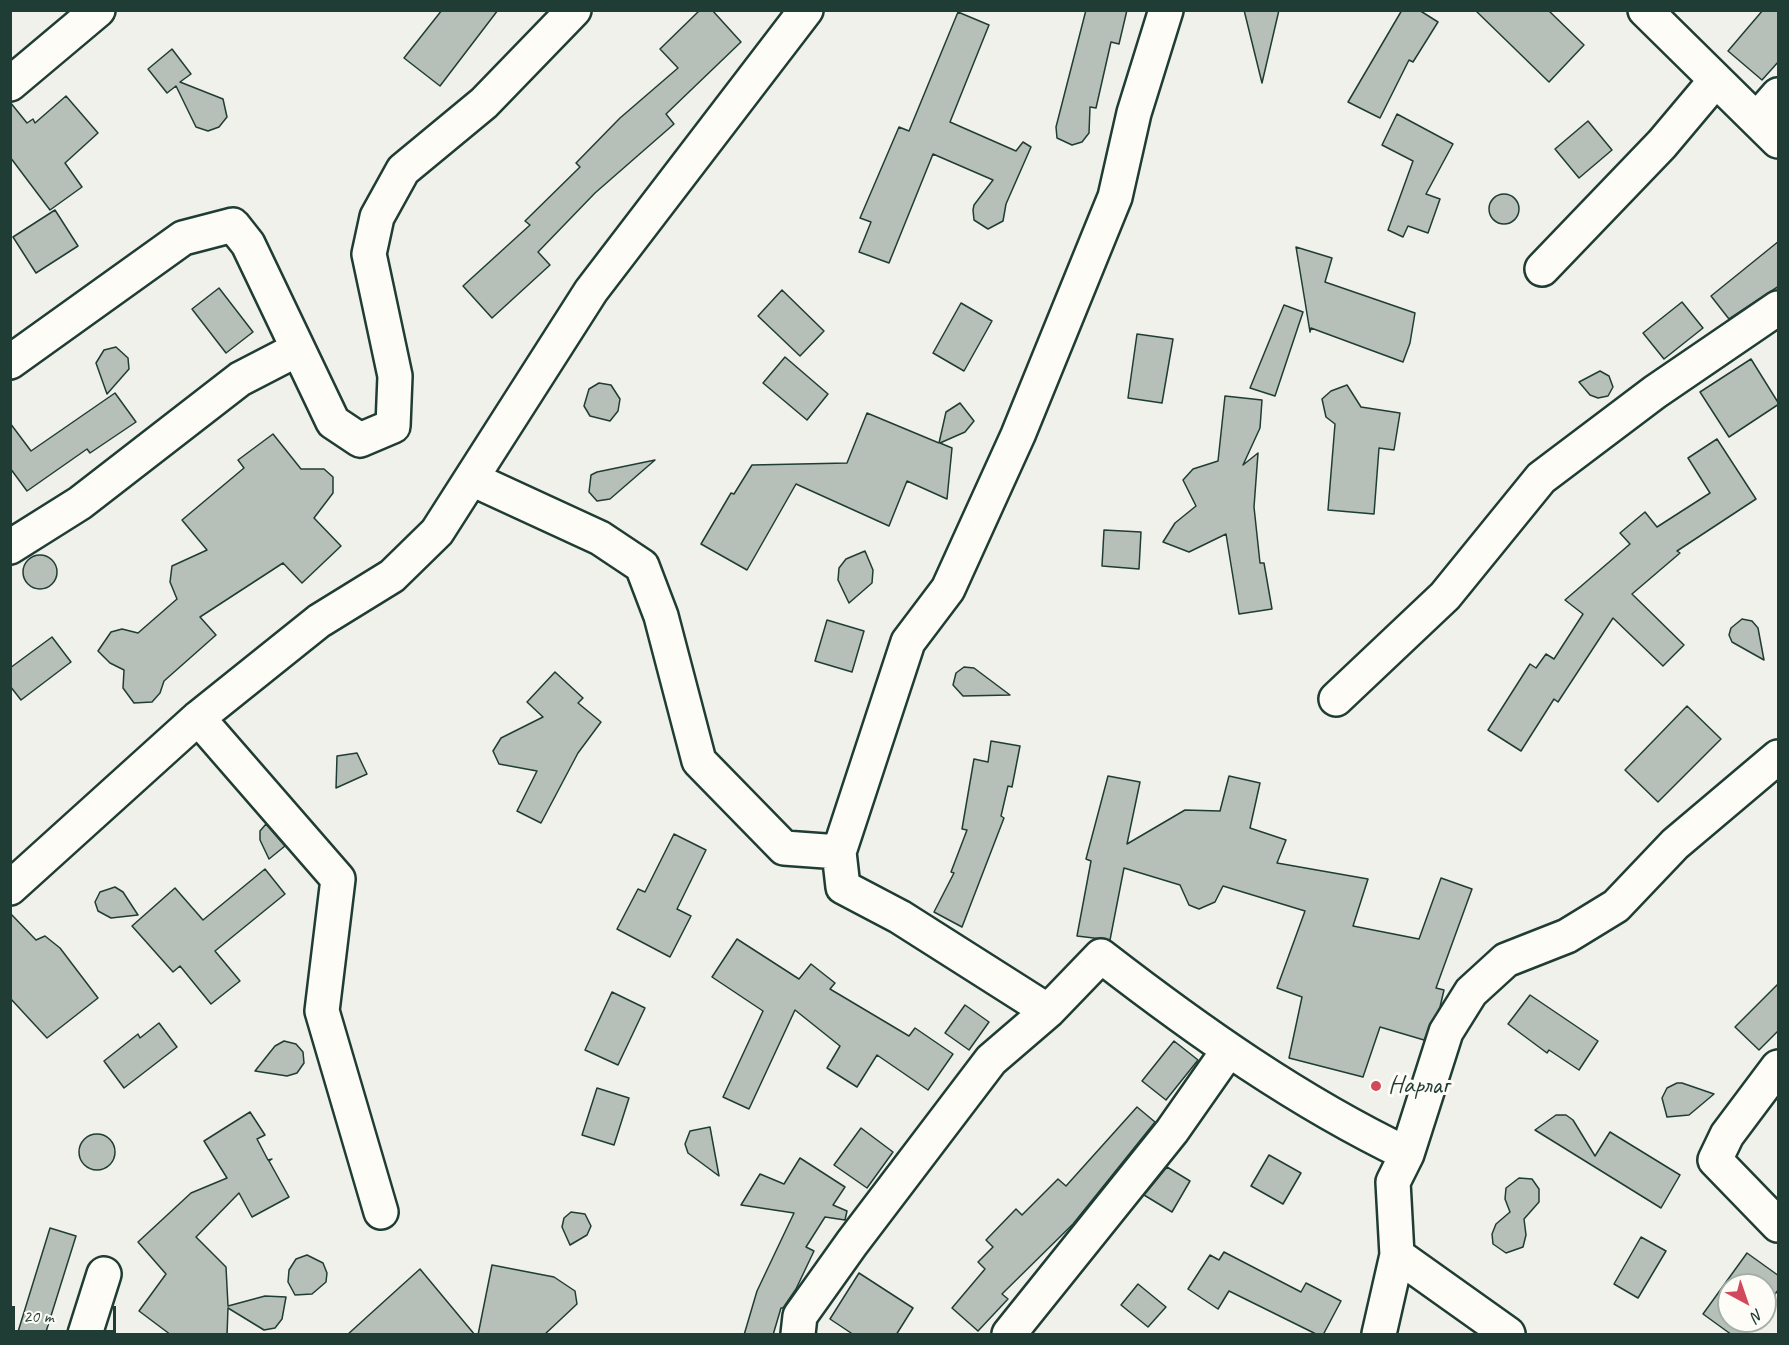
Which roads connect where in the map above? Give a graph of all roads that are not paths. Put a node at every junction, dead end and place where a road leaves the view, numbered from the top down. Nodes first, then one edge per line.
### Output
1 (98, 10) edge
2 (574, 10) edge
3 (806, 10) edge
4 (1166, 10) edge
5 (1645, 10) edge
6 (1715, 81) junction
7 (10, 84) edge
8 (1779, 94) edge
9 (1768, 130) edge
10 (1542, 269) dead end
11 (1779, 308) edge
12 (298, 349) junction
13 (10, 362) edge
14 (471, 478) junction
15 (10, 547) edge
16 (1336, 699) dead end
17 (198, 718) junction
18 (1779, 757) edge
19 (839, 852) junction
20 (10, 888) edge
21 (1048, 1011) junction
22 (1228, 1051) junction
23 (1779, 1067) edge
24 (1407, 1154) junction
25 (381, 1212) dead end
26 (1779, 1225) edge
27 (1397, 1255) junction
28 (104, 1274) dead end
29 (85, 1335) edge
30 (798, 1335) edge
31 (1009, 1335) edge
32 (1379, 1335) edge
33 (1508, 1335) edge

1 - 7 street
2 - 12 street
3 - 14 street
4 - 19 street
5 - 6 street
6 - 9 street
6 - 10 street
8 - 9 street
11 - 16 street
12 - 13 street
12 - 15 street
14 - 17 street
14 - 19 street
17 - 20 street
17 - 25 street
18 - 24 street
19 - 21 street
21 - 22 street
21 - 30 street
22 - 24 street
22 - 31 street
23 - 26 street
24 - 27 street
27 - 32 street
27 - 33 street
28 - 29 street

